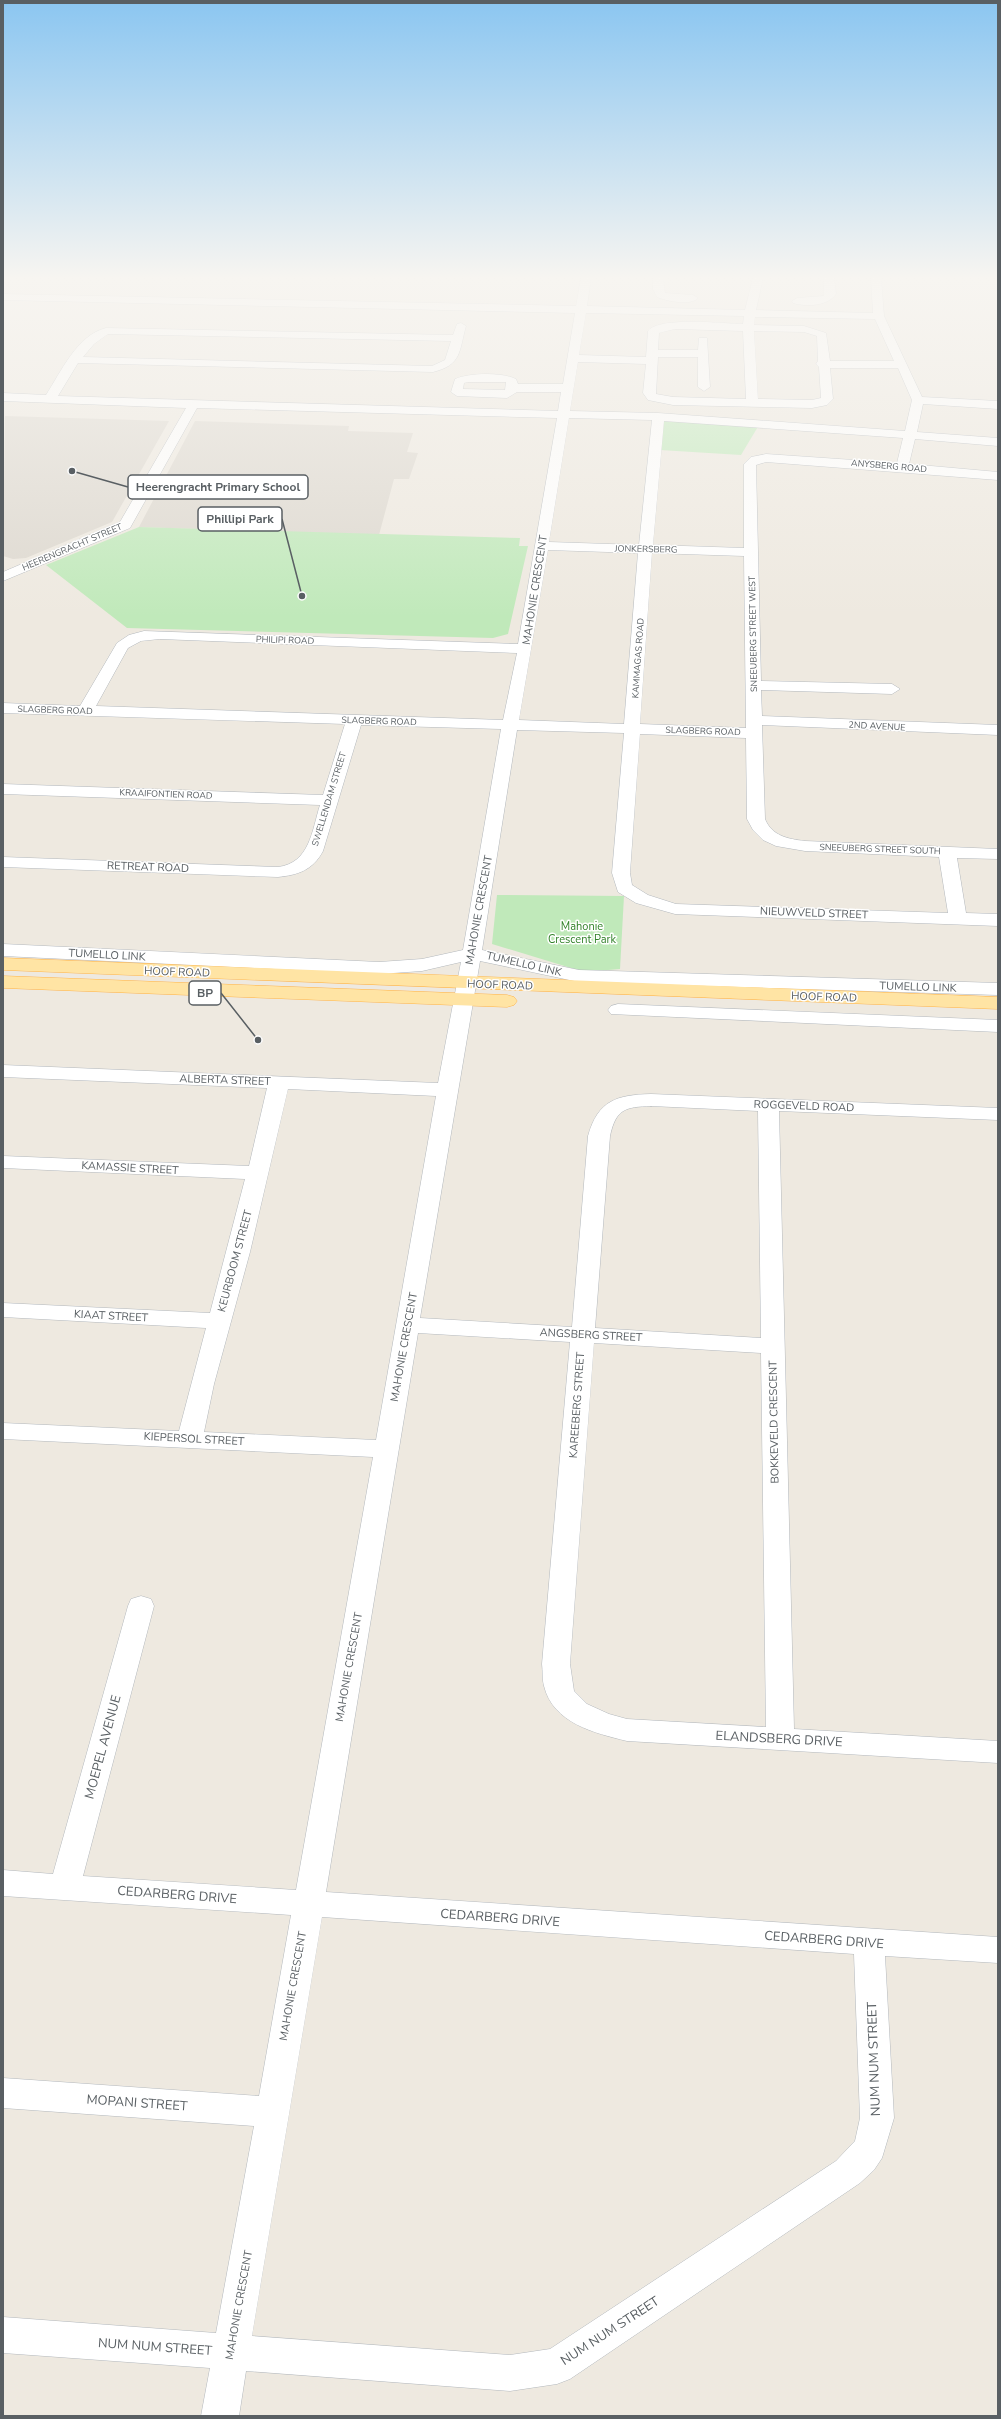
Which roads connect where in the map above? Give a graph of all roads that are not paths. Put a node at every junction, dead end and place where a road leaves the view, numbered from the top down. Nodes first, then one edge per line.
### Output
1 (54, 391) edge
2 (567, 391) edge
3 (649, 391) edge
4 (751, 391) edge
5 (827, 391) edge
6 (913, 391) edge
7 (3, 397) edge
8 (48, 400) junction
9 (918, 400) junction
10 (752, 402) junction
11 (193, 405) junction
12 (998, 405) edge
13 (564, 414) junction
14 (658, 417) junction
15 (911, 434) junction
16 (998, 442) edge
17 (781, 457) joint
18 (902, 467) junction
19 (998, 476) edge
20 (541, 546) junction
21 (646, 549) junction
22 (752, 552) junction
23 (7, 571) edge
24 (526, 649) junction
25 (754, 685) junction
26 (892, 689) dead end
27 (3, 708) edge
28 (85, 711) junction
29 (354, 720) junction
30 (510, 725) junction
31 (755, 727) junction
32 (632, 729) junction
33 (998, 730) edge
34 (3, 788) edge
35 (328, 800) junction
36 (765, 834) joint
37 (947, 852) junction
38 (998, 854) edge
39 (3, 862) edge
40 (292, 869) joint
41 (632, 894) joint
42 (958, 918) junction
43 (998, 920) edge
44 (3, 950) edge
45 (472, 954) junction
46 (3, 964) edge
47 (3, 982) edge
48 (465, 992) junction
49 (618, 1010) dead end
50 (997, 1010) edge
51 (3, 1071) edge
52 (279, 1083) junction
53 (447, 1090) junction
54 (768, 1105) junction
55 (612, 1108) joint
56 (998, 1114) edge
57 (3, 1162) edge
58 (256, 1173) junction
59 (3, 1310) edge
60 (219, 1321) junction
61 (409, 1325) junction
62 (581, 1335) junction
63 (772, 1346) junction
64 (3, 1431) edge
65 (190, 1439) junction
66 (385, 1449) junction
67 (141, 1606) dead end
68 (566, 1703) joint
69 (780, 1739) junction
70 (998, 1752) edge
71 (3, 1883) edge
72 (65, 1887) junction
73 (307, 1905) junction
74 (869, 1943) junction
75 (998, 1950) edge
76 (3, 2093) edge
77 (272, 2112) junction
78 (3, 2335) edge
79 (231, 2353) junction
80 (220, 2416) edge

1 - 8 street
2 - 13 street, MAHONIE CRESCENT
3 - 10 street
4 - 10 street
5 - 10 street
6 - 9 street
7 - 8 street
8 - 11 street
9 - 12 street
9 - 15 street
11 - 13 street
11 - 23 street, HEERENGRACHT STREET
13 - 14 street
13 - 20 street, MAHONIE CRESCENT
14 - 15 street
14 - 21 street, KAMMAGAS ROAD
15 - 16 street
15 - 18 street
17 - 18 street, ANYSBERG ROAD
17 - 22 street, SNEEUBERG STREET WEST
18 - 19 street, ANYSBERG ROAD
20 - 21 street, JONKERSBERG
20 - 24 street, MAHONIE CRESCENT
21 - 22 street, JONKERSBERG
21 - 32 street, KAMMAGAS ROAD
22 - 25 street, SNEEUBERG STREET WEST
24 - 28 street, PHILIPI ROAD
24 - 30 street, MAHONIE CRESCENT
25 - 26 street
25 - 31 street, SNEEUBERG STREET WEST
27 - 28 street, SLAGBERG ROAD
28 - 29 street, SLAGBERG ROAD
29 - 30 street, SLAGBERG ROAD
29 - 35 street, SWELLENDAM STREET
30 - 32 street, SLAGBERG ROAD
30 - 45 street, MAHONIE CRESCENT
31 - 32 street, SLAGBERG ROAD
31 - 33 street, 2ND AVENUE
31 - 36 street, SNEEUBERG STREET WEST
32 - 41 street, KAMMAGAS ROAD
34 - 35 street, KRAAIFONTIEN ROAD
35 - 40 street, SWELLENDAM STREET
36 - 37 street, SNEEUBERG STREET SOUTH
37 - 38 street, SNEEUBERG STREET SOUTH
37 - 42 street
39 - 40 street, RETREAT ROAD
41 - 42 street, NIEUWVELD STREET
42 - 43 street, NIEUWVELD STREET
44 - 45 street, TUMELLO LINK
45 - 48 street, MAHONIE CRESCENT
45 - 50 street, TUMELLO LINK
46 - 48 main road, HOOF ROAD
47 - 48 main road, HOOF ROAD
48 - 50 main road, HOOF ROAD
48 - 53 street, MAHONIE CRESCENT
49 - 50 street
51 - 52 street, ALBERTA STREET
52 - 53 street, ALBERTA STREET
52 - 58 street, KEURBOOM STREET
53 - 61 street, MAHONIE CRESCENT
54 - 55 street, ROGGEVELD ROAD
54 - 56 street, ROGGEVELD ROAD
54 - 63 street, BOKKEVELD CRESCENT
55 - 62 street, KAREEBERG STREET
57 - 58 street, KAMASSIE STREET
58 - 60 street, KEURBOOM STREET
59 - 60 street, KIAAT STREET
60 - 65 street, KEURBOOM STREET
61 - 62 street, ANGSBERG STREET
61 - 66 street, MAHONIE CRESCENT
62 - 63 street, ANGSBERG STREET
62 - 68 street, KAREEBERG STREET
63 - 69 street, BOKKEVELD CRESCENT
64 - 65 street, KIEPERSOL STREET
65 - 66 street, KIEPERSOL STREET
66 - 73 street, MAHONIE CRESCENT
67 - 72 street, MOEPEL AVENUE
68 - 69 street, ELANDSBERG DRIVE
69 - 70 street, ELANDSBERG DRIVE
71 - 72 street, CEDARBERG DRIVE
72 - 73 street, CEDARBERG DRIVE
73 - 74 street, CEDARBERG DRIVE
73 - 77 street, MAHONIE CRESCENT
74 - 75 street, CEDARBERG DRIVE
74 - 79 street, NUM NUM STREET
76 - 77 street, MOPANI STREET
77 - 79 street, MAHONIE CRESCENT
78 - 79 street, NUM NUM STREET
79 - 80 street, MAHONIE CRESCENT

